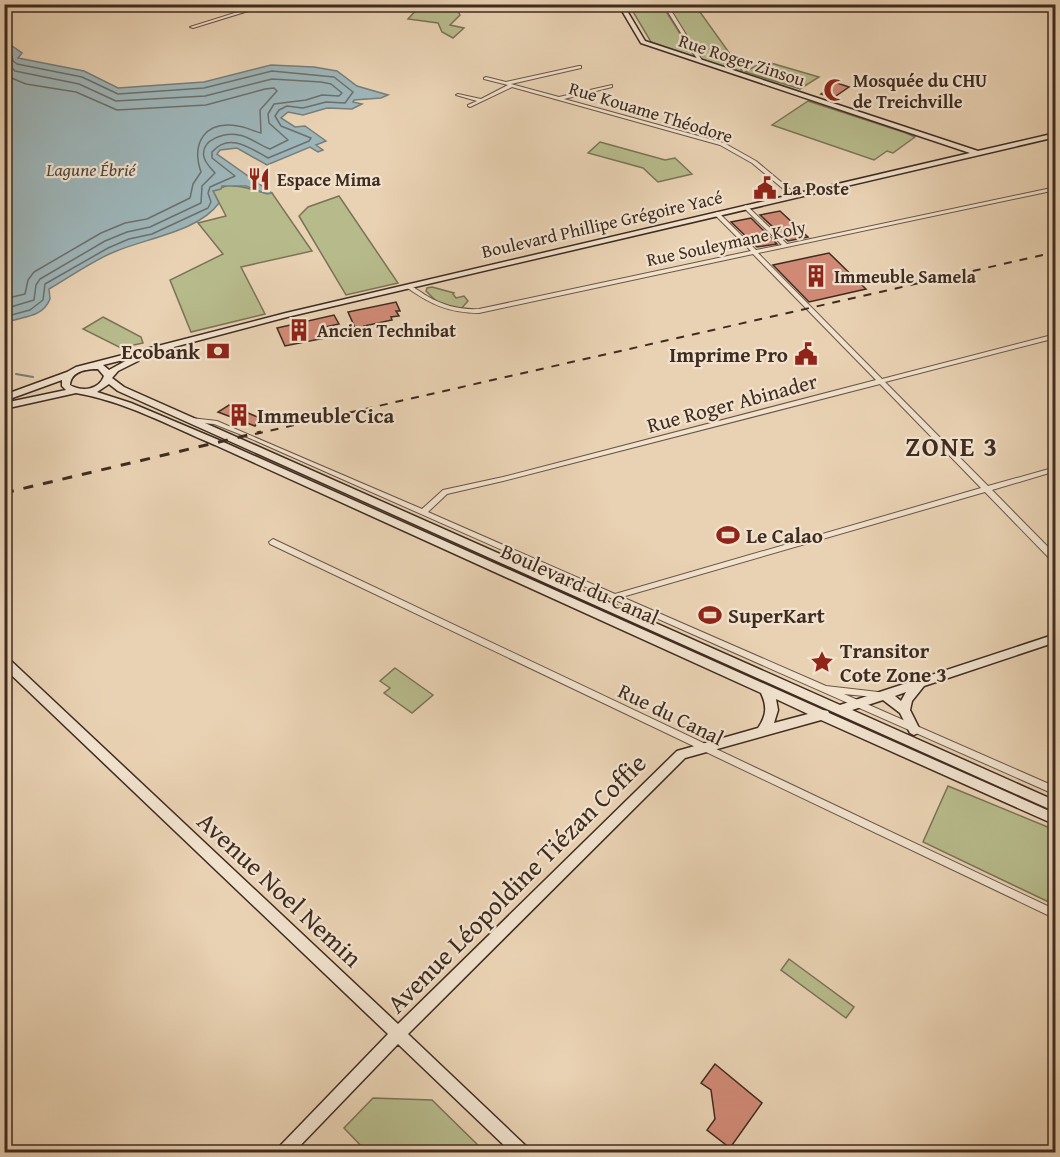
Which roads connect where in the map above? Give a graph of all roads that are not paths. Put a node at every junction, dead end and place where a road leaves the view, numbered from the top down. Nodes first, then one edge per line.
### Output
1 (128, 4) edge
2 (269, 4) edge
3 (620, 4) edge
4 (665, 4) edge
5 (141, 10) dead end
6 (192, 27) dead end
7 (701, 62) junction
8 (579, 67) dead end
9 (486, 78) dead end
10 (509, 84) junction
11 (610, 86) dead end
12 (458, 94) dead end
13 (559, 99) junction
14 (481, 100) junction
15 (470, 106) dead end
16 (1056, 135) edge
17 (977, 153) junction
18 (1056, 188) edge
19 (795, 196) junction
20 (746, 207) junction
21 (717, 214) junction
22 (786, 246) junction
23 (754, 252) junction
24 (408, 286) junction
25 (1056, 336) edge
26 (157, 349) junction
27 (89, 366) junction
28 (69, 374) junction
29 (108, 377) junction
30 (880, 381) junction
31 (80, 391) junction
32 (4, 398) edge
33 (4, 406) edge
34 (191, 420) junction
35 (1056, 469) edge
36 (986, 489) junction
37 (423, 512) junction
38 (273, 542) dead end
39 (1056, 560) edge
40 (616, 596) junction
41 (1056, 638) edge
42 (4, 661) edge
43 (922, 682) junction
44 (818, 687) junction
45 (766, 690) junction
46 (885, 695) junction
47 (856, 704) junction
48 (841, 709) junction
49 (904, 710) junction
50 (822, 715) junction
51 (762, 730) junction
52 (914, 730) junction
53 (700, 748) junction
54 (1056, 791) edge
55 (1056, 807) edge
56 (1056, 820) edge
57 (1056, 915) edge
58 (398, 1034) junction
59 (284, 1152) edge
60 (522, 1152) edge

1 - 5 street
2 - 6 street
3 - 7 main road, Rue Roger Zinsou
4 - 7 street
7 - 17 main road, Rue Roger Zinsou
8 - 10 street
9 - 10 street, Rue Kouame Théodore
10 - 13 street, Rue Kouame Théodore
10 - 14 street
11 - 13 street
12 - 14 street
13 - 19 street, Rue Kouame Théodore
14 - 15 street
16 - 17 main road, Boulevard Phillipe Grégoire Yacé
17 - 19 main road, Boulevard Phillipe Grégoire Yacé
18 - 22 street, Rue Souleymane Koly
19 - 20 main road, Boulevard Phillipe Grégoire Yacé
20 - 21 main road, Boulevard Phillipe Grégoire Yacé
20 - 22 street
21 - 23 street
21 - 24 main road, Boulevard Phillipe Grégoire Yacé
22 - 23 street, Rue Souleymane Koly
23 - 24 street, Rue Souleymane Koly
23 - 30 street
24 - 26 main road, Boulevard Phillipe Grégoire Yacé
25 - 30 street, Rue Roger Abinader
26 - 27 main road, Boulevard Phillipe Grégoire Yacé
26 - 29 main road, Boulevard Phillipe Grégoire Yacé
27 - 28 main road, Boulevard Phillipe Grégoire Yacé
27 - 29 main road, Boulevard du Canal
28 - 31 main road
28 - 32 main road
29 - 31 main road, Boulevard Phillipe Grégoire Yacé
29 - 34 main road, Boulevard du Canal
30 - 36 street
30 - 37 street, Rue Roger Abinader
31 - 33 main road
31 - 45 main road, Boulevard du Canal
34 - 37 street, Boulevard du Canal
34 - 48 main road, Boulevard du Canal
35 - 36 street
36 - 39 street
36 - 40 street
37 - 40 street, Boulevard du Canal
38 - 53 street, Rue du Canal
40 - 44 street, Boulevard du Canal
41 - 43 main road, Avenue Léopoldine Tiézan Coffie
42 - 58 main road, Avenue Noel Nemin
43 - 46 main road, Avenue Léopoldine Tiézan Coffie
43 - 49 main road
44 - 46 street
44 - 47 street, Boulevard du Canal
45 - 50 main road, Boulevard du Canal
45 - 51 main road
46 - 47 main road, Avenue Léopoldine Tiézan Coffie
46 - 49 main road
47 - 48 main road, Avenue Léopoldine Tiézan Coffie
47 - 52 street, Boulevard du Canal
48 - 50 main road, Avenue Léopoldine Tiézan Coffie
48 - 55 main road, Boulevard du Canal
49 - 52 main road
50 - 51 main road, Avenue Léopoldine Tiézan Coffie
50 - 56 main road, Boulevard du Canal
51 - 53 main road, Avenue Léopoldine Tiézan Coffie
52 - 54 street, Boulevard du Canal
53 - 57 street, Rue du Canal
53 - 58 main road, Avenue Léopoldine Tiézan Coffie
58 - 59 main road, Avenue Léopoldine Tiézan Coffie
58 - 60 main road, Avenue Noel Nemin

